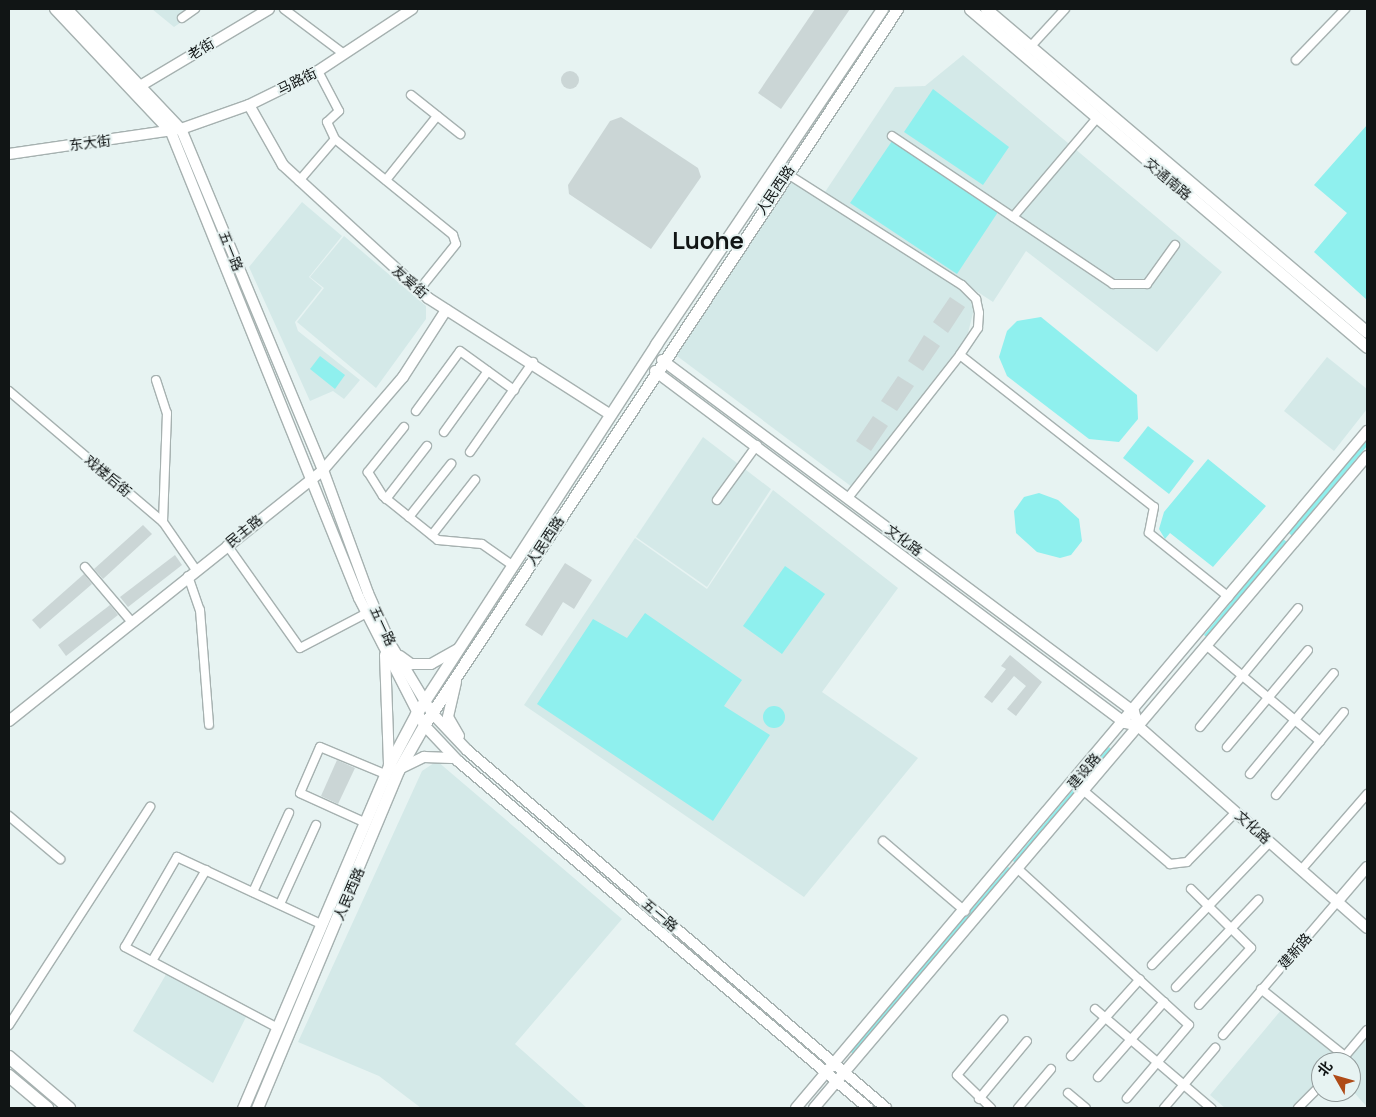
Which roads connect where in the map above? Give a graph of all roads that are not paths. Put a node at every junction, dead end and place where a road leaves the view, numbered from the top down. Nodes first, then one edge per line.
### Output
1 (55, 9) edge
2 (67, 9) edge
3 (195, 9) edge
4 (269, 9) edge
5 (284, 9) edge
6 (412, 9) edge
7 (882, 9) edge
8 (897, 9) edge
9 (970, 9) edge
10 (986, 9) edge
11 (1065, 9) edge
12 (1345, 9) edge
13 (182, 18) dead end
14 (1032, 46) junction
15 (344, 54) junction
16 (1296, 60) dead end
17 (318, 71) junction
18 (137, 88) junction
19 (411, 95) dead end
20 (249, 105) junction
21 (437, 116) junction
22 (1096, 118) junction
23 (176, 131) junction
24 (460, 134) dead end
25 (892, 136) dead end
26 (335, 139) junction
27 (9, 154) edge
28 (786, 173) junction
29 (386, 180) junction
30 (299, 181) junction
31 (1013, 218) junction
32 (1175, 245) dead end
33 (419, 290) junction
34 (446, 310) junction
35 (1367, 332) edge
36 (1367, 347) edge
37 (960, 355) junction
38 (662, 360) junction
39 (533, 362) junction
40 (672, 368) junction
41 (488, 371) junction
42 (655, 371) junction
43 (665, 378) junction
44 (156, 380) dead end
45 (514, 390) junction
46 (9, 391) edge
47 (416, 411) dead end
48 (611, 415) junction
49 (404, 426) dead end
50 (1367, 431) edge
51 (444, 432) dead end
52 (757, 445) junction
53 (427, 446) dead end
54 (470, 452) dead end
55 (1367, 456) edge
56 (450, 464) dead end
57 (323, 470) junction
58 (312, 476) junction
59 (475, 480) dead end
60 (848, 498) junction
61 (386, 499) junction
62 (716, 500) dead end
63 (409, 517) junction
64 (163, 522) junction
65 (1282, 533) junction
66 (432, 535) junction
67 (1294, 543) junction
68 (227, 545) junction
69 (514, 566) junction
70 (85, 567) dead end
71 (192, 573) junction
72 (1229, 597) junction
73 (1298, 608) dead end
74 (367, 614) junction
75 (131, 621) junction
76 (1196, 638) junction
77 (463, 645) junction
78 (1207, 646) junction
79 (388, 648) junction
80 (1308, 650) dead end
81 (467, 662) junction
82 (1334, 673) dead end
83 (1242, 676) junction
84 (1268, 697) junction
85 (424, 701) junction
86 (1134, 712) junction
87 (1344, 712) dead end
88 (432, 713) junction
89 (416, 714) junction
90 (1295, 720) junction
91 (9, 721) edge
92 (1125, 723) junction
93 (209, 725) dead end
94 (424, 725) junction
95 (1138, 726) junction
96 (1200, 727) dead end
97 (1320, 741) junction
98 (1227, 747) dead end
99 (467, 750) junction
100 (458, 761) junction
101 (391, 769) junction
102 (1250, 774) dead end
103 (1084, 791) junction
104 (1367, 794) edge
105 (1276, 795) dead end
106 (150, 807) dead end
107 (1236, 812) junction
108 (289, 813) dead end
109 (9, 816) edge
110 (366, 823) junction
111 (316, 824) dead end
112 (883, 841) dead end
113 (1270, 842) junction
114 (60, 859) dead end
115 (1008, 861) junction
116 (1367, 867) edge
117 (1018, 869) junction
118 (206, 870) junction
119 (1301, 870) junction
120 (1191, 889) dead end
121 (253, 892) junction
122 (1258, 900) dead end
123 (1337, 902) junction
124 (280, 904) junction
125 (1208, 905) junction
126 (965, 911) junction
127 (321, 924) junction
128 (1232, 927) junction
129 (1367, 928) edge
130 (152, 961) junction
131 (1152, 965) dead end
132 (1140, 979) junction
133 (1176, 987) dead end
134 (1262, 989) junction
135 (1164, 1002) junction
136 (1199, 1005) dead end
137 (1095, 1009) dead end
138 (1105, 1017) junction
139 (1003, 1020) dead end
140 (9, 1025) edge
141 (276, 1027) junction
142 (1367, 1030) edge
143 (1223, 1035) dead end
144 (1131, 1040) junction
145 (1027, 1041) dead end
146 (1215, 1048) dead end
147 (1334, 1052) edge
148 (1348, 1052) edge
149 (1071, 1056) dead end
150 (9, 1057) edge
151 (834, 1063) junction
152 (1157, 1063) junction
153 (1051, 1069) dead end
154 (826, 1072) junction
155 (845, 1072) junction
156 (9, 1076) edge
157 (1098, 1078) dead end
158 (837, 1081) junction
159 (1184, 1085) junction
160 (1068, 1093) dead end
161 (1311, 1094) edge
162 (979, 1098) junction
163 (1127, 1098) dead end
164 (1208, 1107) edge
165 (47, 1108) edge
166 (69, 1108) edge
167 (243, 1108) edge
168 (256, 1108) edge
169 (796, 1108) edge
170 (814, 1108) edge
171 (868, 1108) edge
172 (886, 1108) edge
173 (991, 1108) edge
174 (1018, 1108) edge
175 (1086, 1108) edge
176 (1164, 1108) edge
177 (1298, 1108) edge

1 - 18 street, 五一路
2 - 18 street, 五一路
3 - 13 street
4 - 18 street, 老街
5 - 15 street
6 - 15 street, 马路街
7 - 48 main road, 人民西路
8 - 28 main road, 人民西路
9 - 22 main road, 交通南路
10 - 14 main road, 交通南路
11 - 14 street
12 - 16 street
14 - 35 main road, 交通南路
15 - 17 street, 马路街
17 - 20 street, 马路街
17 - 26 street
18 - 23 street, 五一路
19 - 21 street
20 - 23 street, 马路街
20 - 30 street, 友爱街
21 - 24 street
21 - 29 street
22 - 31 street
22 - 36 main road, 交通南路
23 - 27 street, 东大街
23 - 57 street, 五一路
23 - 58 street, 五一路
25 - 31 street
26 - 29 street
26 - 30 street
28 - 37 street
28 - 38 main road, 人民西路
29 - 33 street
30 - 33 street, 友爱街
31 - 32 street
33 - 34 street, 友爱街
34 - 39 street, 友爱街
34 - 57 street, 民主路
37 - 60 street
37 - 72 street
38 - 40 street, 文化路
38 - 42 main road, 人民西路
39 - 45 street
39 - 48 street, 友爱街
40 - 43 street
40 - 60 street, 文化路
41 - 45 street
41 - 47 street
41 - 51 street
42 - 43 street, 文化路
42 - 81 main road, 人民西路
43 - 52 street, 文化路
44 - 64 street
45 - 54 street
46 - 64 street, 戏楼后街
48 - 69 main road, 人民西路
49 - 61 street
50 - 65 street, 建设路
52 - 62 street
52 - 92 street, 文化路
53 - 61 street
55 - 67 street, 建设路
56 - 63 street
57 - 58 street, 民主路
57 - 79 street, 五一路
58 - 68 street, 民主路
58 - 74 street, 五一路
59 - 66 street
60 - 86 street, 文化路
61 - 63 street
63 - 66 street
64 - 71 street, 戏楼后街
65 - 67 street
65 - 72 street, 建设路
66 - 69 street
67 - 78 street, 建设路
68 - 71 street, 民主路
68 - 74 street
69 - 77 main road, 人民西路
70 - 75 street
71 - 75 street, 民主路
71 - 93 street, 戏楼后街
72 - 76 street, 建设路
73 - 83 street
74 - 79 street, 五一路
75 - 91 street, 民主路
76 - 78 street
76 - 86 street, 建设路
77 - 79 street
77 - 85 main road, 人民西路
78 - 83 street
78 - 95 street, 建设路
79 - 85 street, 五一路
79 - 89 street, 五一路
79 - 101 street
80 - 84 street
81 - 88 main road, 人民西路
81 - 99 street
82 - 90 street
83 - 84 street
83 - 96 street
84 - 90 street
84 - 98 street
85 - 88 street, 五一路
85 - 89 main road, 人民西路
86 - 92 street, 建设路
86 - 95 street
87 - 97 street
88 - 94 main road, 人民西路
88 - 99 street, 五一路
89 - 94 street, 五一路
89 - 101 main road, 人民西路
90 - 97 street
90 - 102 street
92 - 95 street, 文化路
92 - 115 street, 建设路
94 - 100 street, 五一路
94 - 101 main road, 人民西路
95 - 103 street, 建设路
95 - 107 street, 文化路
97 - 105 street
99 - 151 street, 五一路
100 - 101 street
100 - 154 street, 五一路
101 - 110 main road, 人民西路
101 - 110 street
101 - 168 main road, 人民西路
103 - 107 street
103 - 117 street, 建设路
104 - 119 street
106 - 140 street
107 - 113 street, 文化路
108 - 121 street
109 - 114 street
110 - 127 main road, 人民西路
111 - 124 street
112 - 126 street
113 - 119 street, 文化路
113 - 125 street
115 - 117 street
115 - 126 street, 建设路
116 - 123 street, 建新路
117 - 132 street
117 - 155 street, 建设路
118 - 121 street
118 - 130 street
118 - 130 street
119 - 123 street, 文化路
120 - 125 street
121 - 124 street
122 - 128 street
123 - 129 street, 文化路
123 - 134 street, 建新路
124 - 127 street
125 - 128 street
125 - 131 street
126 - 151 street, 建设路
127 - 141 main road, 人民西路
128 - 133 street
128 - 136 street
130 - 141 street
132 - 135 street
132 - 138 street
134 - 143 street, 建新路
134 - 147 street
135 - 144 street
135 - 152 street
137 - 138 street
138 - 144 street
138 - 149 street
139 - 162 street
141 - 167 main road, 人民西路
142 - 148 street
144 - 152 street
144 - 157 street
145 - 162 street
146 - 159 street
150 - 166 main road
151 - 154 street, 建设路
151 - 155 street, 五一路
152 - 159 street
152 - 163 street
153 - 174 street
154 - 158 street, 五一路
154 - 169 street, 建设路
155 - 158 street, 建设路
155 - 172 street, 五一路
156 - 165 main road
158 - 170 street, 建设路
158 - 171 street, 五一路
159 - 164 street
159 - 176 street
160 - 175 street
161 - 177 street
162 - 173 street

